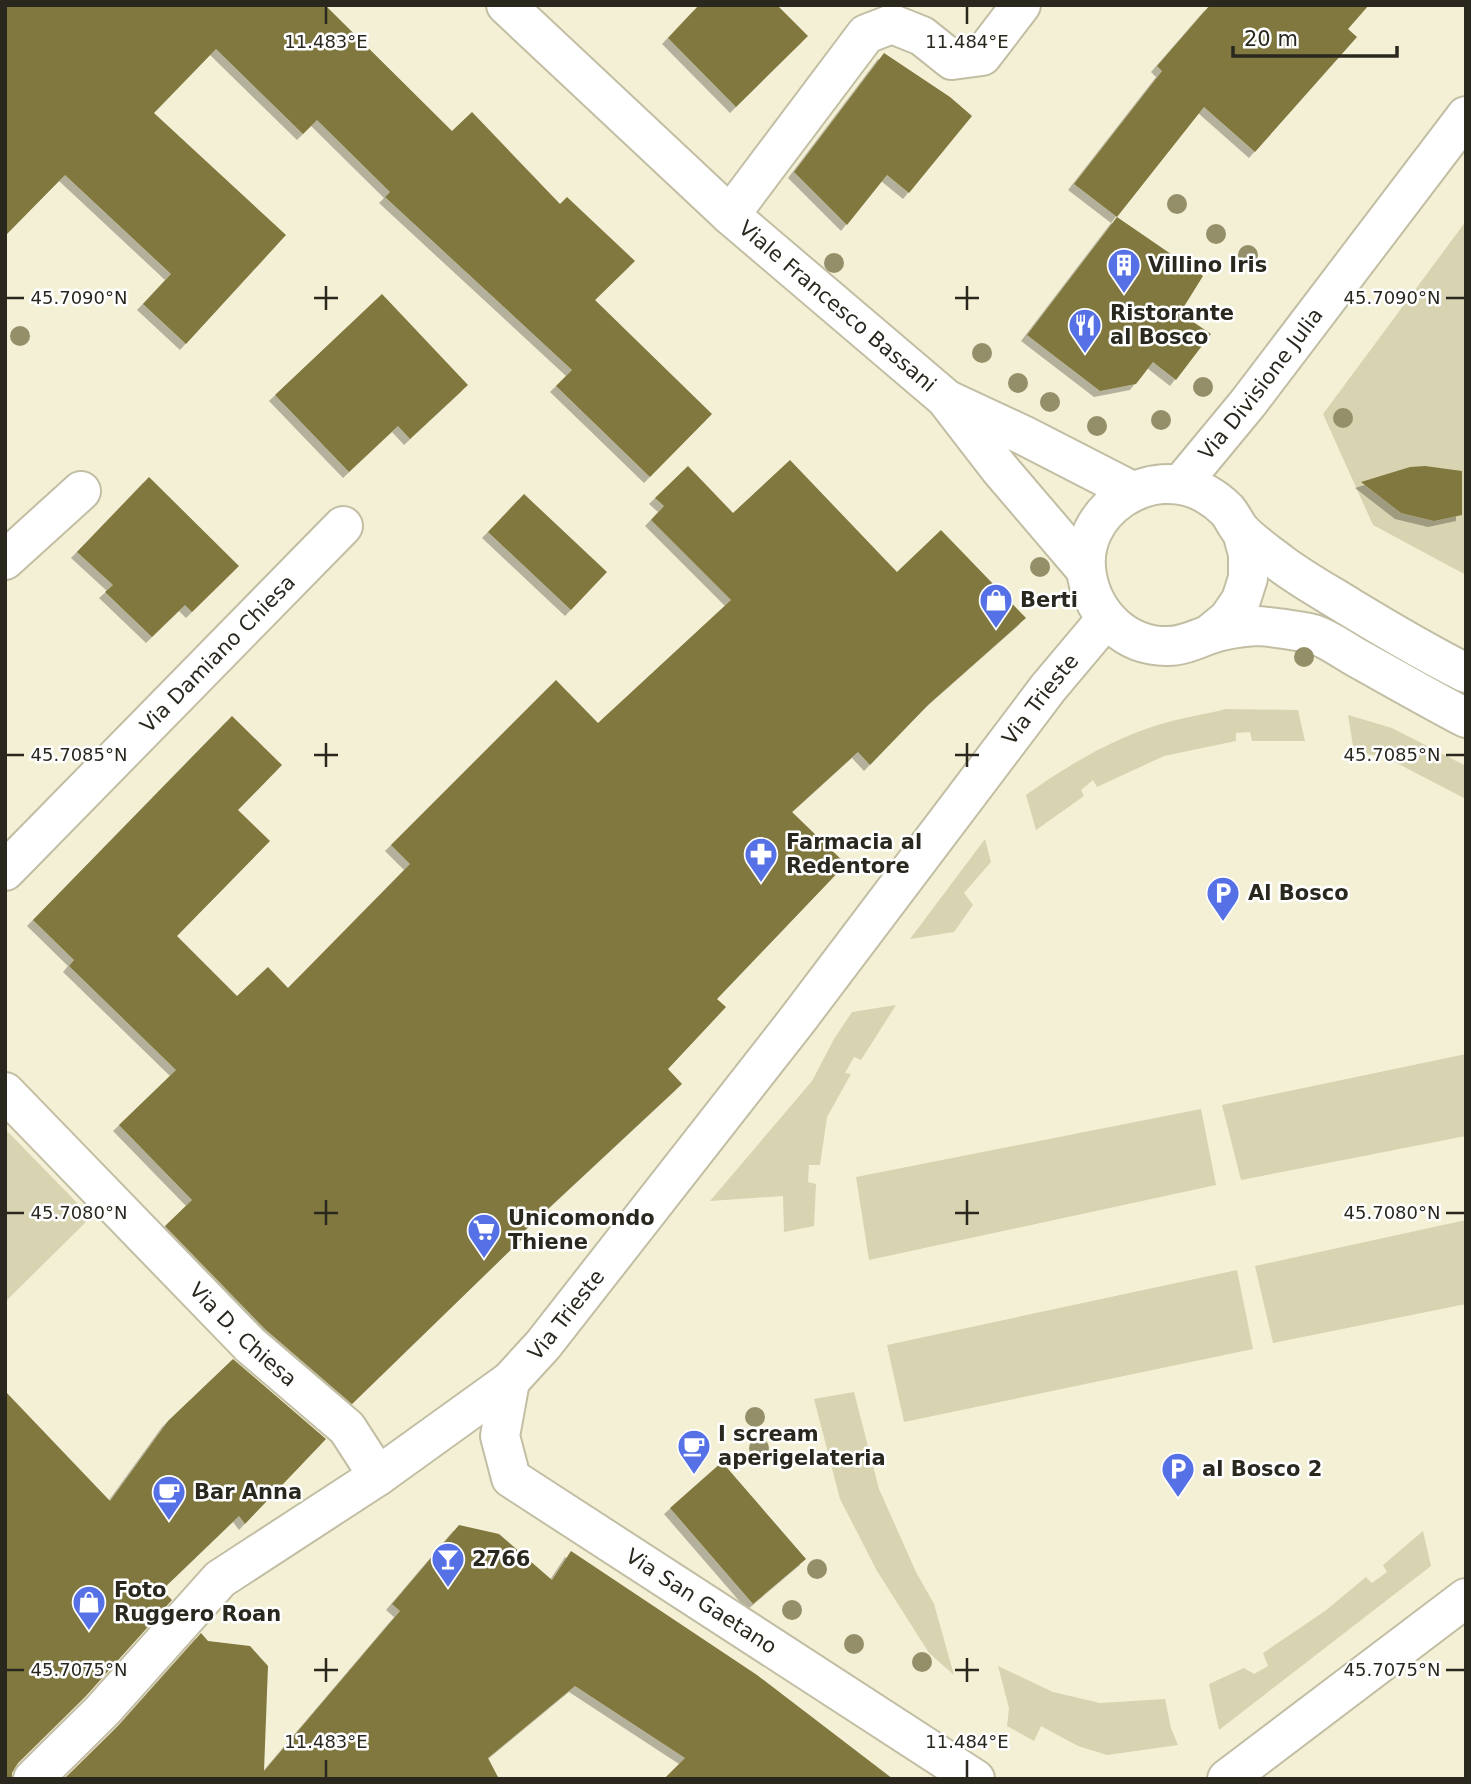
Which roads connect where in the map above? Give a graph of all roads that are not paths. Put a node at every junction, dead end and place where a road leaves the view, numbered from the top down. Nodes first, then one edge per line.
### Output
1 (506, 5) edge
2 (1021, 5) edge
3 (1466, 116) edge
4 (730, 215) junction
5 (944, 398) junction
6 (1181, 484) junction
7 (81, 491) dead end
8 (1132, 491) junction
9 (343, 526) dead end
10 (1242, 532) junction
11 (5, 560) edge
12 (1086, 570) junction
13 (1106, 619) junction
14 (1210, 634) junction
15 (1466, 673) edge
16 (1466, 718) edge
17 (5, 871) edge
18 (5, 1092) edge
19 (510, 1381) junction
20 (378, 1476) junction
21 (1466, 1598) edge
22 (33, 1779) edge
23 (975, 1779) edge
24 (1227, 1779) edge

1 - 4 street, Viale Francesco Bassani
2 - 4 street, Viale Francesco Bassani
3 - 6 street, Via Divisione Julia
4 - 5 street, Viale Francesco Bassani
5 - 8 street, Viale Francesco Bassani
5 - 12 street, Viale Francesco Bassani
6 - 8 street, Viale Francesco Bassani
6 - 10 street, Viale Francesco Bassani
7 - 11 street
8 - 12 street, Viale Francesco Bassani
9 - 17 street, Via Damiano Chiesa
10 - 14 street, Viale Francesco Bassani
10 - 15 street, Viale Francesco Bassani
12 - 13 street, Viale Francesco Bassani
13 - 14 street, Viale Francesco Bassani
13 - 19 street, Via Trieste
14 - 16 street, Viale Francesco Bassani
18 - 20 street, Via D. Chiesa
19 - 20 street, Via Trieste
19 - 23 street, Via San Gaetano
20 - 22 street, Via Trieste
21 - 24 street

